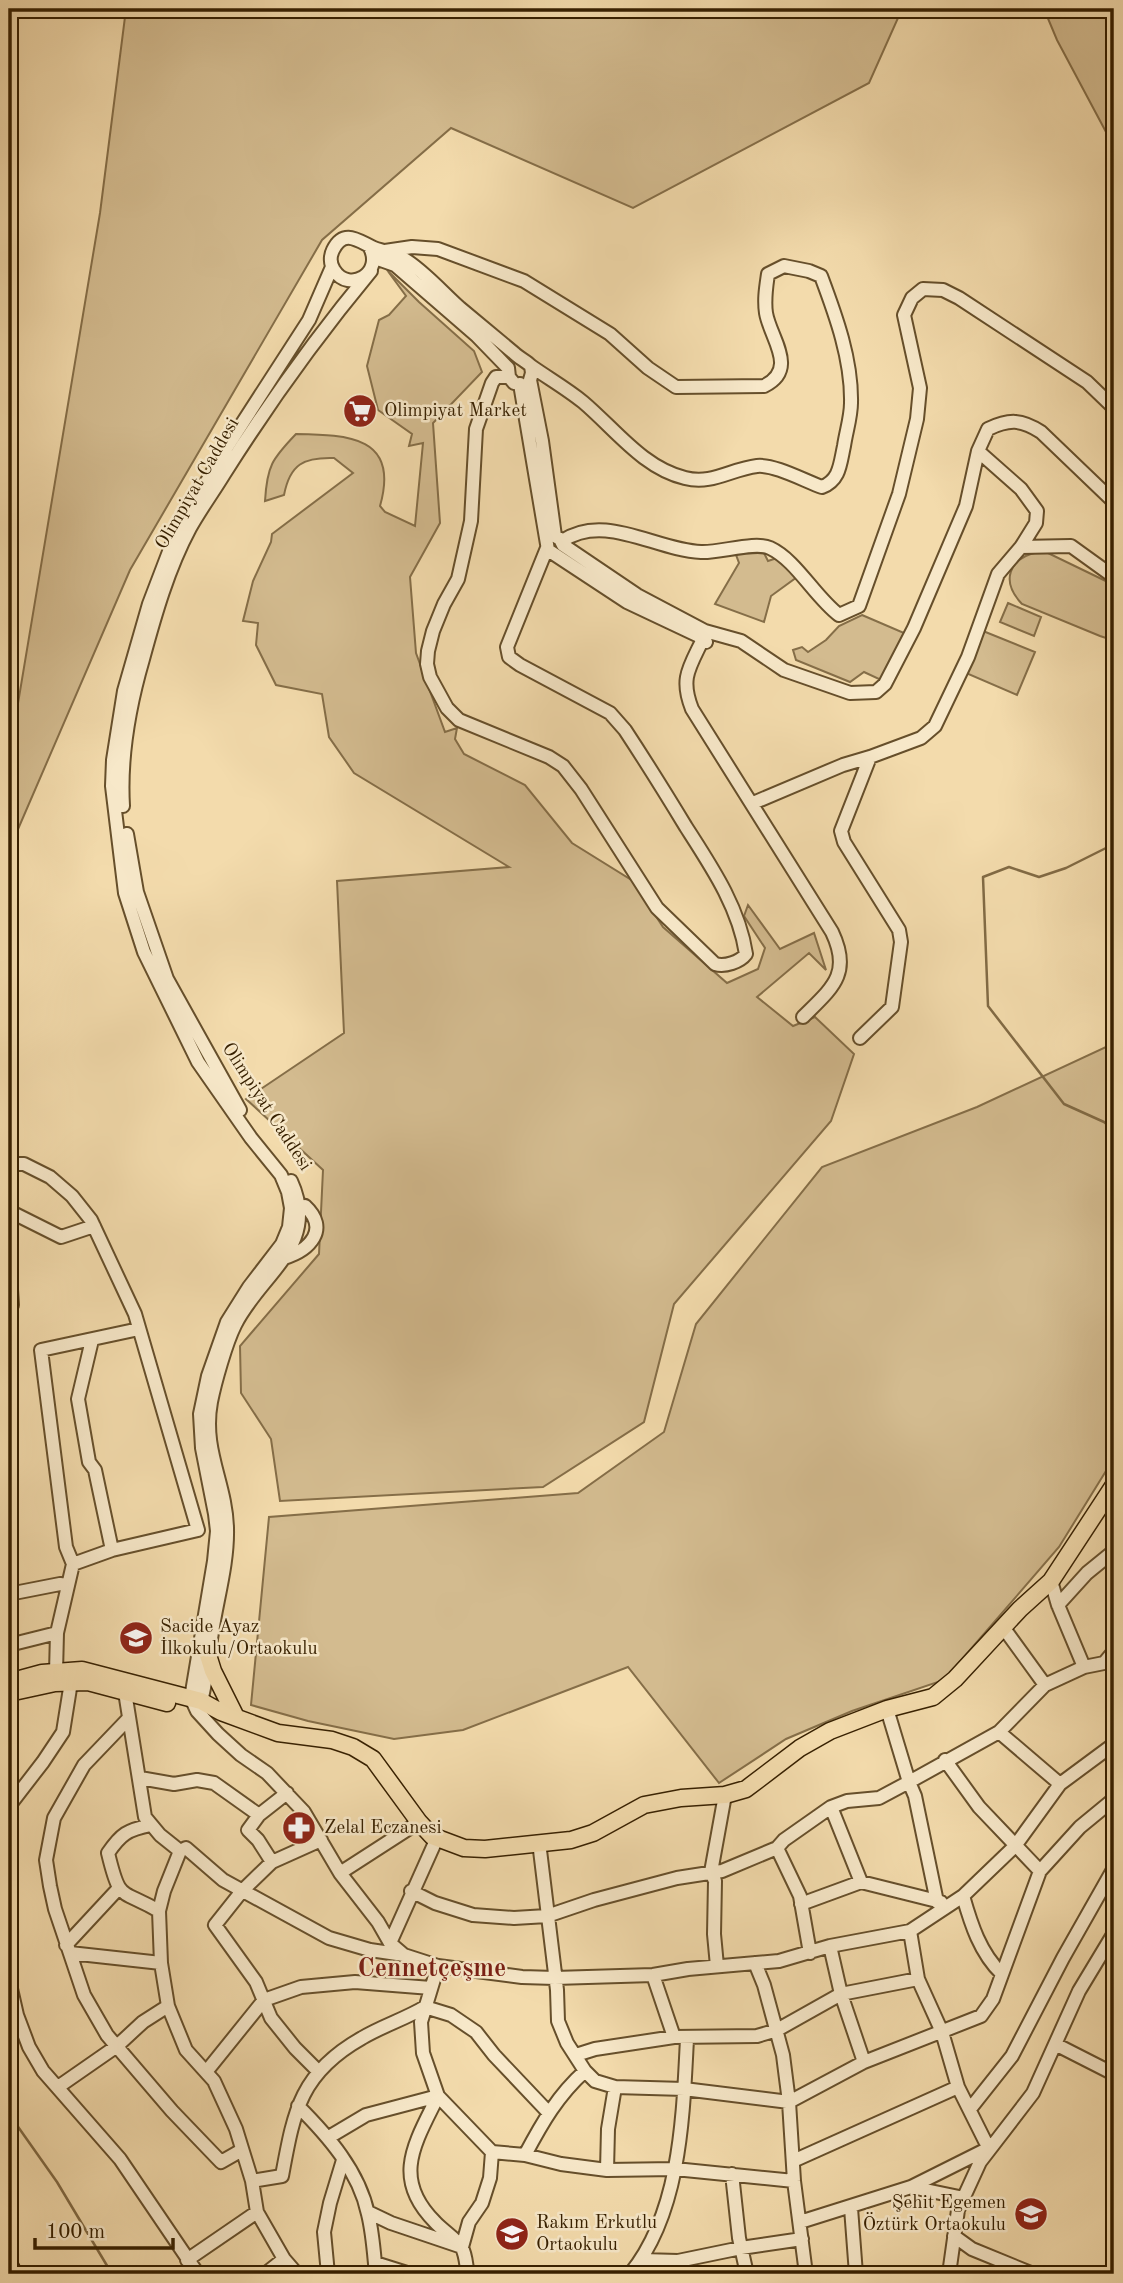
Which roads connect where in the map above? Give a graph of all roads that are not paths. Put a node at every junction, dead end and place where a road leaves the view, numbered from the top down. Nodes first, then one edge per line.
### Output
1 (374, 257) junction
2 (332, 267) junction
3 (526, 363) junction
4 (508, 372) junction
5 (525, 382) junction
6 (1114, 408) edge
7 (978, 451) junction
8 (1114, 502) edge
9 (555, 544) junction
10 (1021, 548) junction
11 (1114, 577) edge
12 (702, 636) junction
13 (870, 757) junction
14 (753, 803) junction
15 (803, 1017) dead end
16 (860, 1038) dead end
17 (9, 1164) edge
18 (300, 1207) junction
19 (9, 1211) edge
20 (94, 1226) junction
21 (289, 1227) junction
22 (9, 1258) edge
23 (12, 1305) dead end
24 (139, 1329) junction
25 (92, 1340) junction
26 (1114, 1485) edge
27 (112, 1550) junction
28 (1114, 1551) edge
29 (73, 1564) junction
30 (1051, 1581) junction
31 (67, 1585) junction
32 (9, 1594) edge
33 (1058, 1605) junction
34 (1003, 1627) junction
35 (57, 1633) junction
36 (9, 1645) edge
37 (1114, 1651) edge
38 (208, 1655) junction
39 (1104, 1663) junction
40 (1084, 1667) junction
41 (55, 1672) junction
42 (1114, 1673) edge
43 (9, 1682) edge
44 (71, 1682) junction
45 (1045, 1685) junction
46 (125, 1692) junction
47 (9, 1693) edge
48 (197, 1703) junction
49 (887, 1709) junction
50 (228, 1714) junction
51 (129, 1718) junction
52 (999, 1732) junction
53 (1114, 1744) edge
54 (946, 1760) junction
55 (140, 1778) junction
56 (909, 1782) junction
57 (1060, 1784) junction
58 (287, 1793) junction
59 (725, 1795) junction
60 (1114, 1799) edge
61 (9, 1805) edge
62 (831, 1807) junction
63 (258, 1815) junction
64 (419, 1822) junction
65 (151, 1825) junction
66 (437, 1838) junction
67 (321, 1840) junction
68 (538, 1842) junction
69 (1015, 1846) junction
70 (777, 1848) junction
71 (180, 1851) junction
72 (272, 1862) junction
73 (1114, 1868) edge
74 (1040, 1871) junction
75 (711, 1872) junction
76 (340, 1873) junction
77 (861, 1882) junction
78 (118, 1889) junction
79 (242, 1891) junction
80 (411, 1891) junction
81 (957, 1899) junction
82 (937, 1902) junction
83 (801, 1904) junction
84 (159, 1911) junction
85 (547, 1916) junction
86 (910, 1931) junction
87 (1114, 1933) edge
88 (390, 1943) junction
89 (830, 1946) junction
90 (68, 1949) junction
91 (810, 1953) junction
92 (404, 1955) junction
93 (161, 1963) junction
94 (755, 1963) junction
95 (438, 1966) junction
96 (717, 1966) junction
97 (1002, 1974) junction
98 (653, 1975) junction
99 (555, 1978) junction
100 (918, 1979) junction
101 (9, 1980) edge
102 (431, 1988) junction
103 (841, 1994) junction
104 (264, 2000) junction
105 (167, 2006) junction
106 (425, 2007) junction
107 (777, 2030) junction
108 (942, 2032) junction
109 (680, 2038) junction
110 (1057, 2045) junction
111 (117, 2046) junction
112 (576, 2055) junction
113 (864, 2062) junction
114 (318, 2071) junction
115 (584, 2071) junction
116 (205, 2072) junction
117 (1114, 2074) edge
118 (58, 2087) junction
119 (615, 2087) junction
120 (958, 2087) junction
121 (684, 2089) junction
122 (438, 2096) junction
123 (789, 2102) junction
124 (298, 2106) junction
125 (970, 2109) junction
126 (548, 2112) junction
127 (329, 2137) junction
128 (991, 2147) junction
129 (242, 2150) junction
130 (492, 2152) junction
131 (525, 2155) junction
132 (343, 2160) junction
133 (793, 2161) junction
134 (676, 2169) junction
135 (607, 2171) junction
136 (732, 2174) junction
137 (252, 2181) junction
138 (794, 2181) junction
139 (911, 2187) junction
140 (964, 2198) junction
141 (850, 2207) junction
142 (257, 2213) junction
143 (368, 2213) junction
144 (800, 2222) junction
145 (954, 2236) junction
146 (802, 2239) junction
147 (462, 2247) junction
148 (741, 2248) junction
149 (284, 2259) junction
150 (187, 2260) junction
151 (642, 2260) junction
152 (9, 2266) edge
153 (376, 2269) edge
154 (13, 2274) edge
155 (198, 2274) edge
156 (265, 2274) edge
157 (297, 2274) edge
158 (328, 2274) edge
159 (410, 2274) edge
160 (468, 2274) edge
161 (630, 2274) edge
162 (747, 2274) edge
163 (806, 2274) edge
164 (856, 2274) edge
165 (949, 2274) edge
166 (1033, 2274) edge

1 - 2 street
1 - 2 street, Olimpiyat Caddesi
1 - 3 street
1 - 3 street
1 - 4 street
1 - 18 street, Olimpiyat Caddesi
2 - 21 street, Olimpiyat Caddesi
3 - 4 street
3 - 5 street
4 - 5 street
4 - 9 street
5 - 9 street
6 - 9 street
7 - 8 street
7 - 10 street
7 - 12 street
9 - 12 street
10 - 11 street
10 - 13 street
12 - 14 street
13 - 14 street
13 - 16 street
14 - 15 street
17 - 20 street
18 - 21 street
18 - 38 street
19 - 20 street
20 - 24 street
21 - 48 street
22 - 23 street
24 - 25 street
24 - 27 street
25 - 27 street
25 - 29 street
26 - 30 main road
27 - 29 street
28 - 33 street
29 - 31 street
30 - 33 street
30 - 34 main road
31 - 32 street
31 - 35 street
33 - 40 street
34 - 45 street
34 - 49 main road
35 - 36 street
35 - 41 street
37 - 39 street
38 - 48 street
38 - 50 main road
39 - 40 street
39 - 42 street
40 - 45 street
41 - 43 main road
41 - 48 main road
44 - 46 main road
44 - 47 main road
44 - 61 street
45 - 52 street
46 - 48 main road
46 - 51 street
48 - 50 main road
48 - 58 street
49 - 56 street
49 - 59 main road
50 - 64 main road
51 - 55 street
51 - 90 street
52 - 54 street
52 - 57 street
53 - 57 street
54 - 56 street
54 - 69 street
55 - 63 street
55 - 65 street
56 - 62 street
56 - 82 street
57 - 69 street
58 - 63 street
58 - 67 street
59 - 68 main road
59 - 75 street
60 - 74 street
62 - 70 street
62 - 77 street
63 - 72 street
64 - 66 main road
64 - 76 street
65 - 71 street
65 - 78 street
66 - 68 main road
66 - 80 street
67 - 72 street
67 - 76 street
68 - 85 street
69 - 74 street
69 - 81 street
70 - 75 street
70 - 83 street
71 - 79 street
71 - 84 street
72 - 79 street
73 - 125 street
74 - 97 street
75 - 85 street
75 - 96 street
76 - 88 street
77 - 82 street
77 - 83 street
78 - 84 street
78 - 90 street
79 - 92 street
79 - 104 street
80 - 85 street
80 - 88 street
81 - 82 street
81 - 86 street
81 - 97 street
83 - 91 street
84 - 93 street
85 - 99 street
86 - 89 street
86 - 100 street
87 - 110 street
88 - 92 street
89 - 91 street
89 - 103 street
90 - 93 street
90 - 111 street
91 - 94 street
92 - 95 street
93 - 105 street
94 - 96 street
94 - 107 street
95 - 99 street
95 - 102 street
96 - 98 street
97 - 108 street
98 - 99 street
98 - 109 street
99 - 112 street
100 - 103 street
100 - 108 street
101 - 118 street
102 - 104 street
102 - 106 street
103 - 107 street
103 - 113 street
104 - 114 street
104 - 116 street
105 - 111 street
105 - 116 street
106 - 114 street
106 - 122 street
106 - 126 street
107 - 109 street
107 - 123 street
108 - 113 street
108 - 120 street
109 - 112 street
109 - 121 street
110 - 117 street
110 - 128 street
111 - 118 street
111 - 129 street
112 - 115 street
113 - 123 street
114 - 124 street
115 - 119 street
115 - 126 street
116 - 129 street
118 - 150 street
119 - 121 street
119 - 135 street
120 - 125 street
120 - 133 street
121 - 123 street
121 - 134 street
122 - 127 street
122 - 130 street
122 - 147 street
123 - 133 street
124 - 127 street
124 - 137 street
125 - 128 street
126 - 131 street
127 - 132 street
128 - 139 street
128 - 140 street
129 - 137 street
130 - 131 street
130 - 147 street
131 - 135 street
132 - 143 street
132 - 158 street
133 - 138 street
134 - 135 street
134 - 136 street
134 - 151 street
136 - 138 street
136 - 148 street
137 - 142 street
138 - 144 street
139 - 140 street
139 - 141 street
140 - 145 street
141 - 144 street
141 - 164 street
142 - 149 street
142 - 150 street
143 - 147 street
143 - 153 street
144 - 146 street
145 - 165 street
145 - 166 street
146 - 148 street
146 - 163 street
147 - 160 street
148 - 151 street
148 - 162 street
149 - 156 street
149 - 157 street
150 - 155 street
151 - 161 street
152 - 154 highway
153 - 159 street

